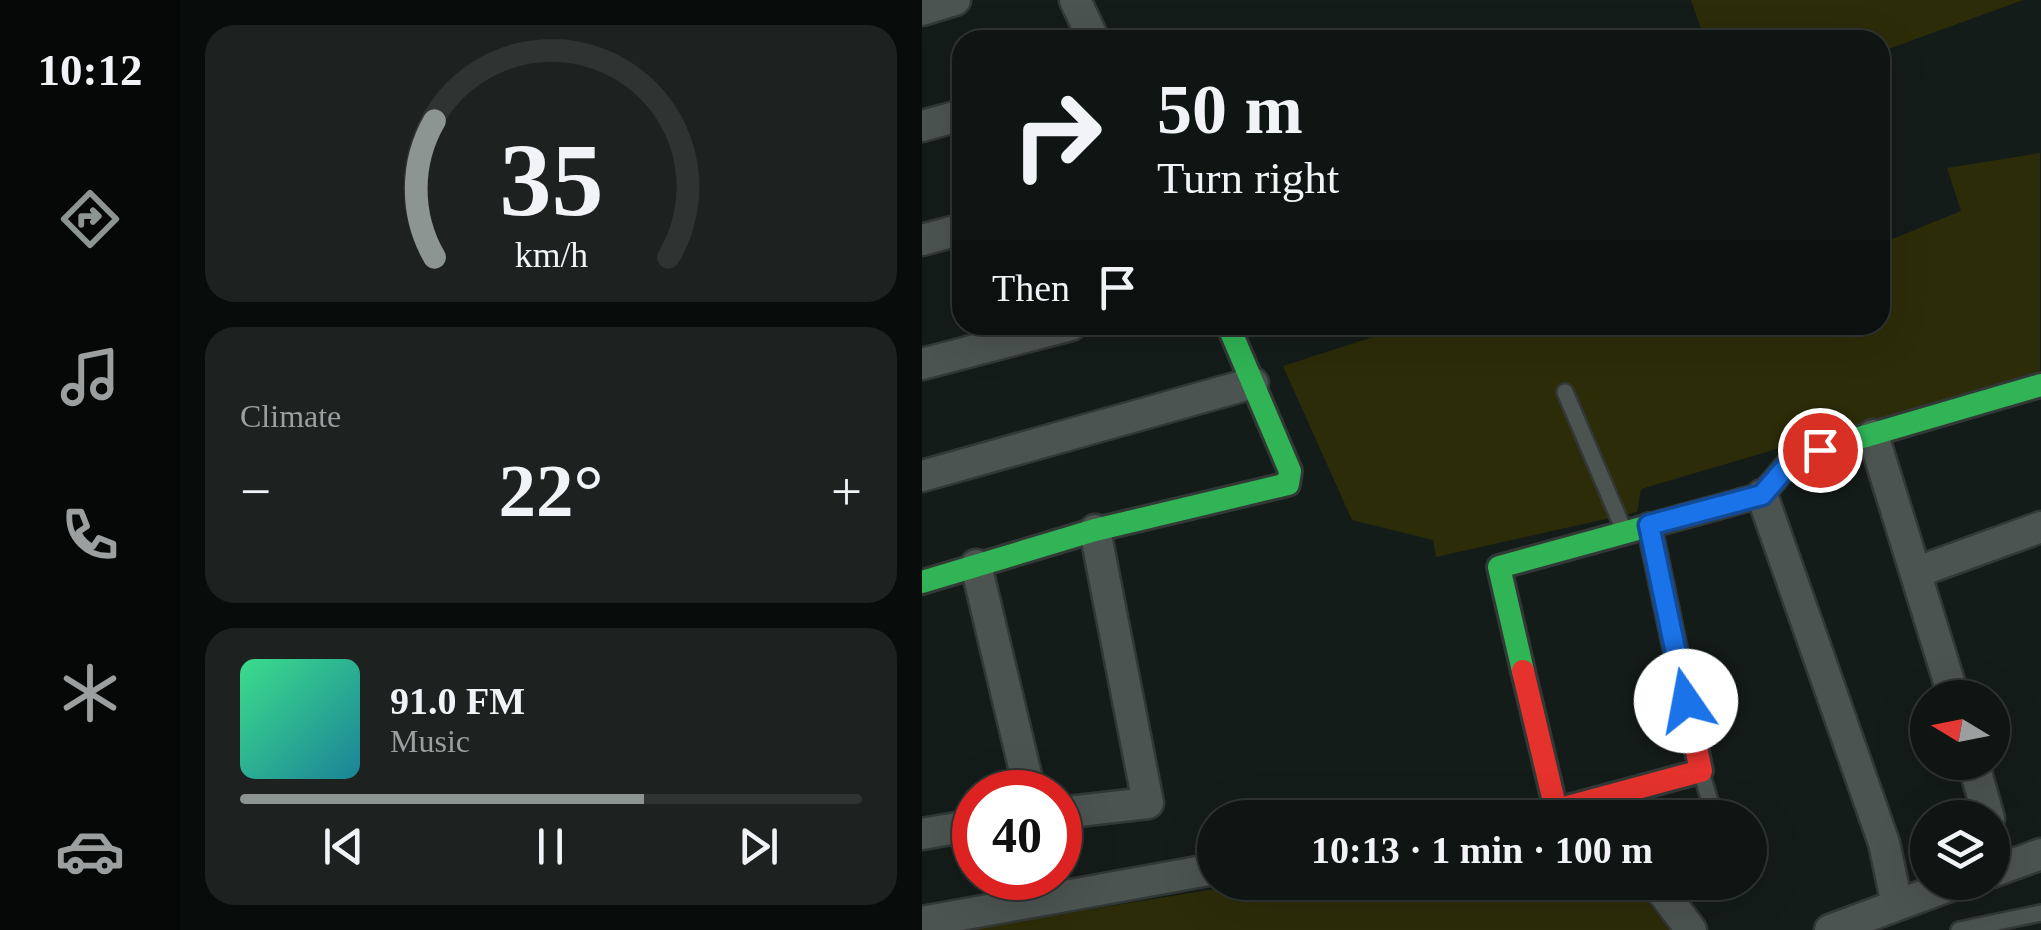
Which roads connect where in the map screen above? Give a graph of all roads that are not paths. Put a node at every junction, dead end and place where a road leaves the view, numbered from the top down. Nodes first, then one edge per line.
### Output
1 (956, 0) edge
2 (1075, 0) edge
3 (922, 10) edge
4 (1089, 30) edge
5 (952, 118) edge
6 (922, 126) edge
7 (952, 232) edge
8 (922, 240) edge
9 (1033, 335) edge
10 (1232, 335) edge
11 (922, 364) edge
12 (1253, 383) junction
13 (2040, 385) edge
14 (1565, 392) dead end
15 (1873, 435) junction
16 (922, 476) edge
17 (1762, 495) junction
18 (1649, 525) junction
19 (2040, 526) edge
20 (1095, 530) junction
21 (1624, 532) junction
22 (976, 565) junction
23 (1916, 572) junction
24 (922, 582) edge
25 (1949, 680) edge
26 (1025, 770) edge
27 (1700, 771) junction
28 (1709, 800) edge
29 (1082, 810) edge
30 (952, 829) edge
31 (922, 834) edge
32 (2040, 854) edge
33 (2010, 865) edge
34 (1197, 872) edge
35 (1669, 900) edge
36 (1919, 900) edge
37 (2040, 914) edge
38 (1885, 915) edge
39 (922, 922) edge
40 (1692, 930) edge
41 (1830, 930) edge
42 (1959, 930) edge

1 - 3 street
2 - 4 street
5 - 6 street
7 - 8 street
9 - 11 street
10 - 12 street
12 - 16 street
12 - 20 street
13 - 15 street
14 - 21 lane
15 - 17 street
15 - 23 street
17 - 18 street
17 - 38 street
18 - 21 street
18 - 27 street
19 - 23 street
20 - 22 street
20 - 29 street
21 - 27 street
22 - 24 street
22 - 26 street
23 - 25 street
27 - 28 lane
30 - 31 street
32 - 33 street
34 - 39 street
35 - 40 street
36 - 38 street
37 - 42 lane
38 - 41 street

